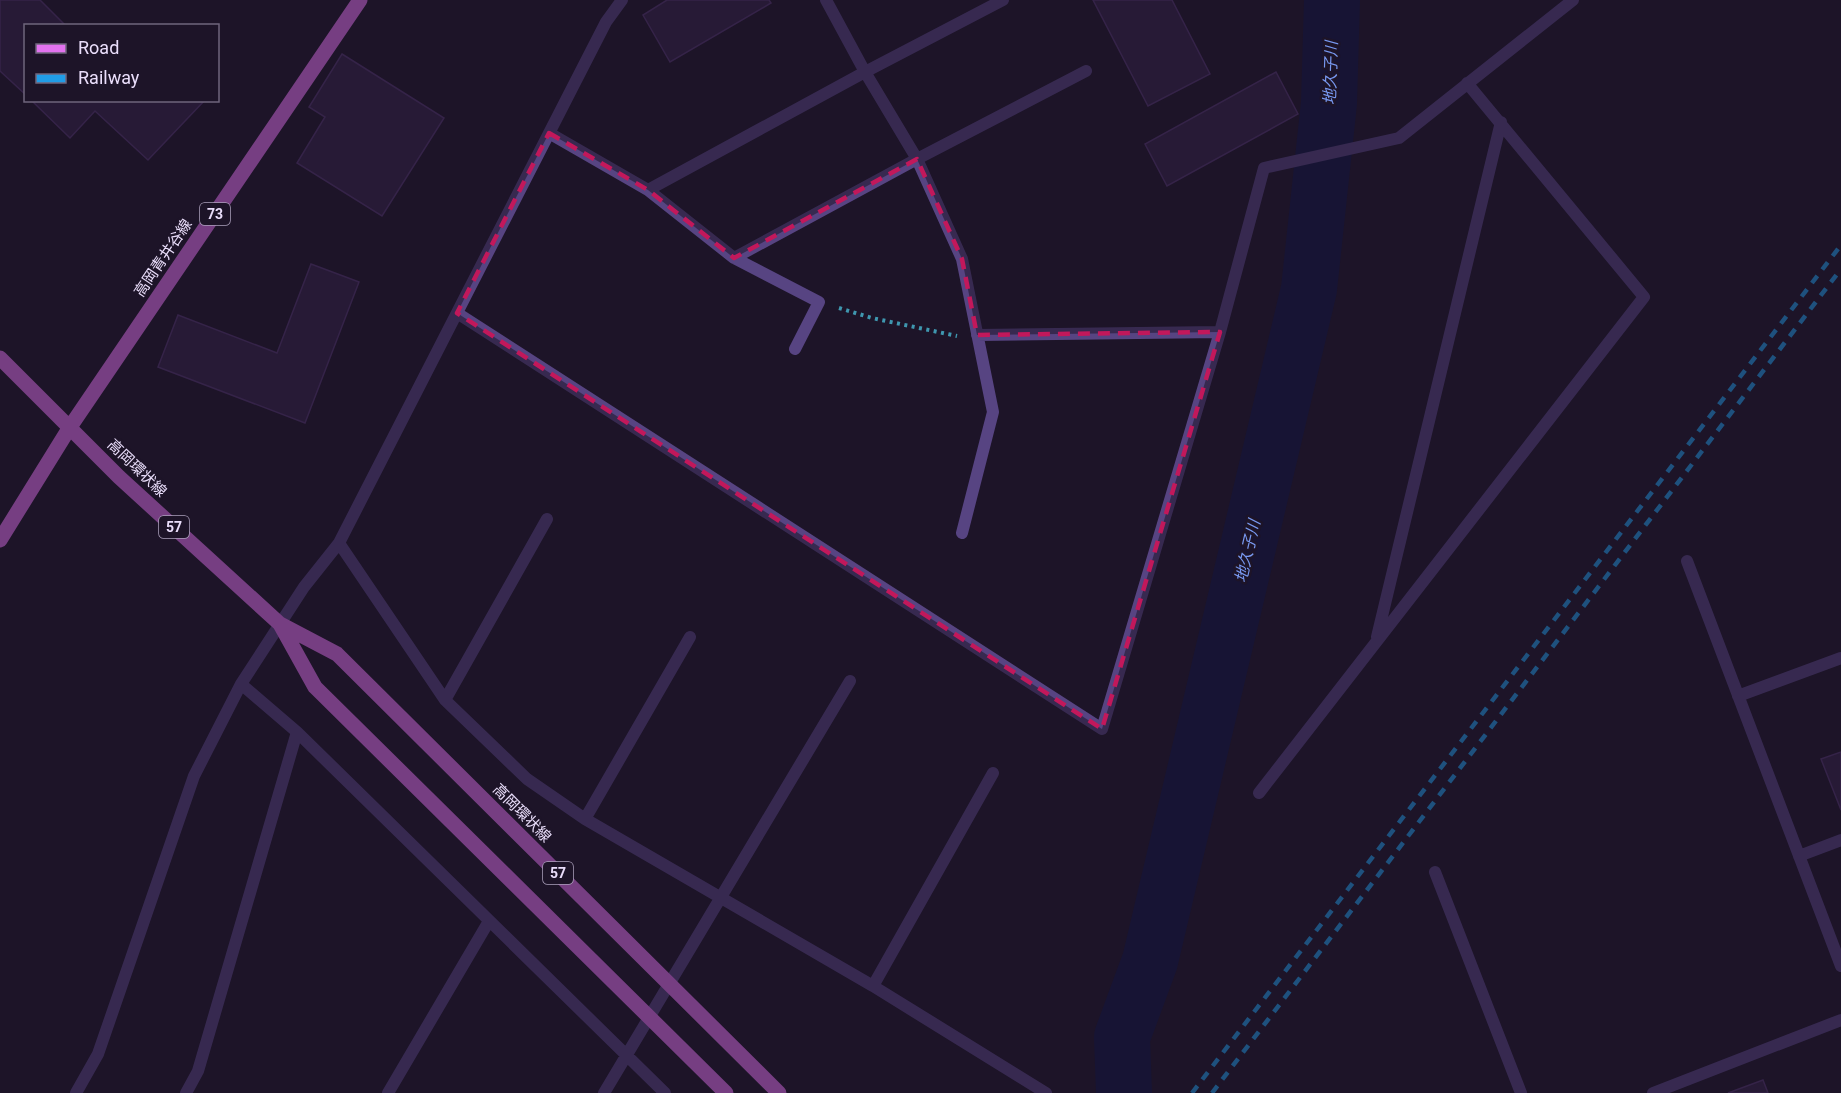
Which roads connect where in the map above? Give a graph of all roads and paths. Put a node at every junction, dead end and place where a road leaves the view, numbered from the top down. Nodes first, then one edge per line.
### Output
1 (360, 0) edge
2 (622, 0) edge
3 (826, 0) edge
4 (1003, 0) edge
5 (1573, 0) edge
6 (1086, 71) dead end
7 (865, 72) junction
8 (1467, 83) junction
9 (1501, 122) junction
10 (549, 133) junction
11 (917, 159) junction
12 (648, 190) junction
13 (734, 258) junction
14 (819, 302) junction
15 (457, 313) junction
16 (1220, 332) junction
17 (977, 335) junction
18 (795, 349) dead end
19 (0, 358) edge
20 (70, 428) junction
21 (547, 519) dead end
22 (962, 533) dead end
23 (0, 540) edge
24 (339, 543) junction
25 (1687, 561) dead end
26 (280, 624) junction
27 (690, 637) dead end
28 (1375, 643) junction
29 (1841, 658) edge
30 (850, 681) dead end
31 (241, 684) junction
32 (1738, 696) junction
33 (445, 700) junction
34 (297, 732) junction
35 (993, 773) dead end
36 (1259, 793) dead end
37 (585, 819) junction
38 (1841, 840) edge
39 (1799, 856) junction
40 (1436, 872) dead end
41 (721, 897) junction
42 (489, 921) junction
43 (1841, 966) edge
44 (873, 986) junction
45 (1841, 1020) edge
46 (627, 1055) junction
47 (76, 1093) edge
48 (186, 1093) edge
49 (388, 1093) edge
50 (604, 1093) edge
51 (665, 1093) edge
52 (726, 1093) edge
53 (779, 1093) edge
54 (1046, 1093) edge
55 (1521, 1093) edge
56 (1653, 1093) edge

1 - 20 main road, 高岡青井谷線 / 73
2 - 10 street
3 - 7 street
4 - 7 street
5 - 8 street
6 - 11 street
7 - 11 street
7 - 12 street
8 - 9 street
8 - 16 street
9 - 28 street
9 - 28 street
10 - 12 street
10 - 15 street
11 - 13 street
11 - 17 street
12 - 13 street
13 - 14 street
14 - 17 path
14 - 18 street
15 - 16 street
15 - 24 street
16 - 17 street
17 - 22 street
19 - 20 main road, 高岡環状線 / 57
20 - 23 main road, 高岡青井谷線 / 73
20 - 26 main road, 高岡環状線 / 57
21 - 33 street
24 - 26 street
24 - 33 street
25 - 32 street
26 - 31 street
26 - 52 main road, 高岡環状線 / 57
26 - 53 main road, 高岡環状線 / 57
27 - 37 street
28 - 36 street
29 - 32 street
30 - 41 street
31 - 34 street
31 - 47 street
32 - 39 street
33 - 37 street
34 - 42 street
34 - 48 street
35 - 44 street
37 - 41 street
38 - 39 street
39 - 43 street
40 - 55 street
41 - 44 street
41 - 46 street
42 - 46 street
42 - 49 street
44 - 54 street
45 - 56 street
46 - 50 street
46 - 51 street

